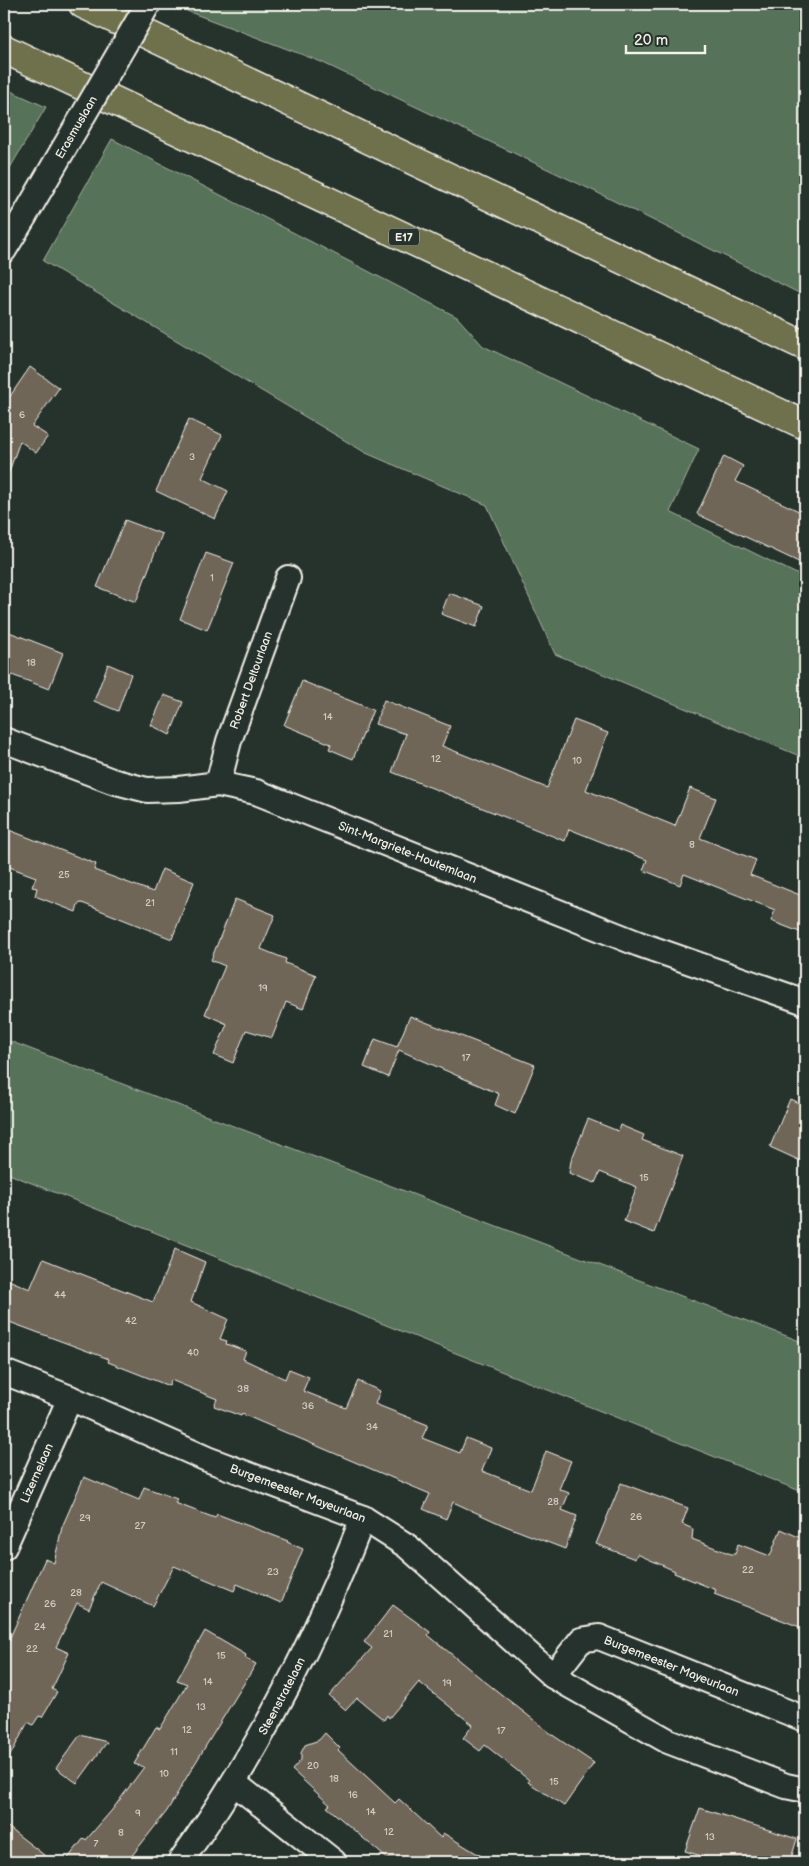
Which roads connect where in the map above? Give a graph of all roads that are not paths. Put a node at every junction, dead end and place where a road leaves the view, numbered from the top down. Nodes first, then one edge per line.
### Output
1 (83, 4) edge
2 (148, 4) edge
3 (4, 50) edge
4 (4, 250) edge
5 (805, 346) edge
6 (805, 425) edge
7 (288, 578) dead end
8 (4, 740) edge
9 (218, 784) junction
10 (805, 1002) edge
11 (4, 1372) edge
12 (70, 1398) junction
13 (363, 1518) junction
14 (4, 1547) edge
15 (553, 1676) junction
16 (805, 1719) edge
17 (234, 1783) junction
18 (805, 1790) edge
19 (180, 1862) edge
20 (334, 1862) edge

1 - 5 highway
2 - 4 street, Erasmuslaan, bridge
3 - 6 highway, E17
7 - 9 street, Robert Deltourlaan
8 - 9 street, Sint-Margriete-Houtemlaan
9 - 10 street, Sint-Margriete-Houtemlaan
11 - 12 street, Burgemeester Mayeurlaan
12 - 13 street, Burgemeester Mayeurlaan
12 - 14 street, Lizernelaan
13 - 15 street, Burgemeester Mayeurlaan
13 - 17 street, Steenstratelaan
15 - 16 street, Burgemeester Mayeurlaan
15 - 18 street, Burgemeester Mayeurlaan
17 - 19 street, Steenstratelaan
17 - 20 street

